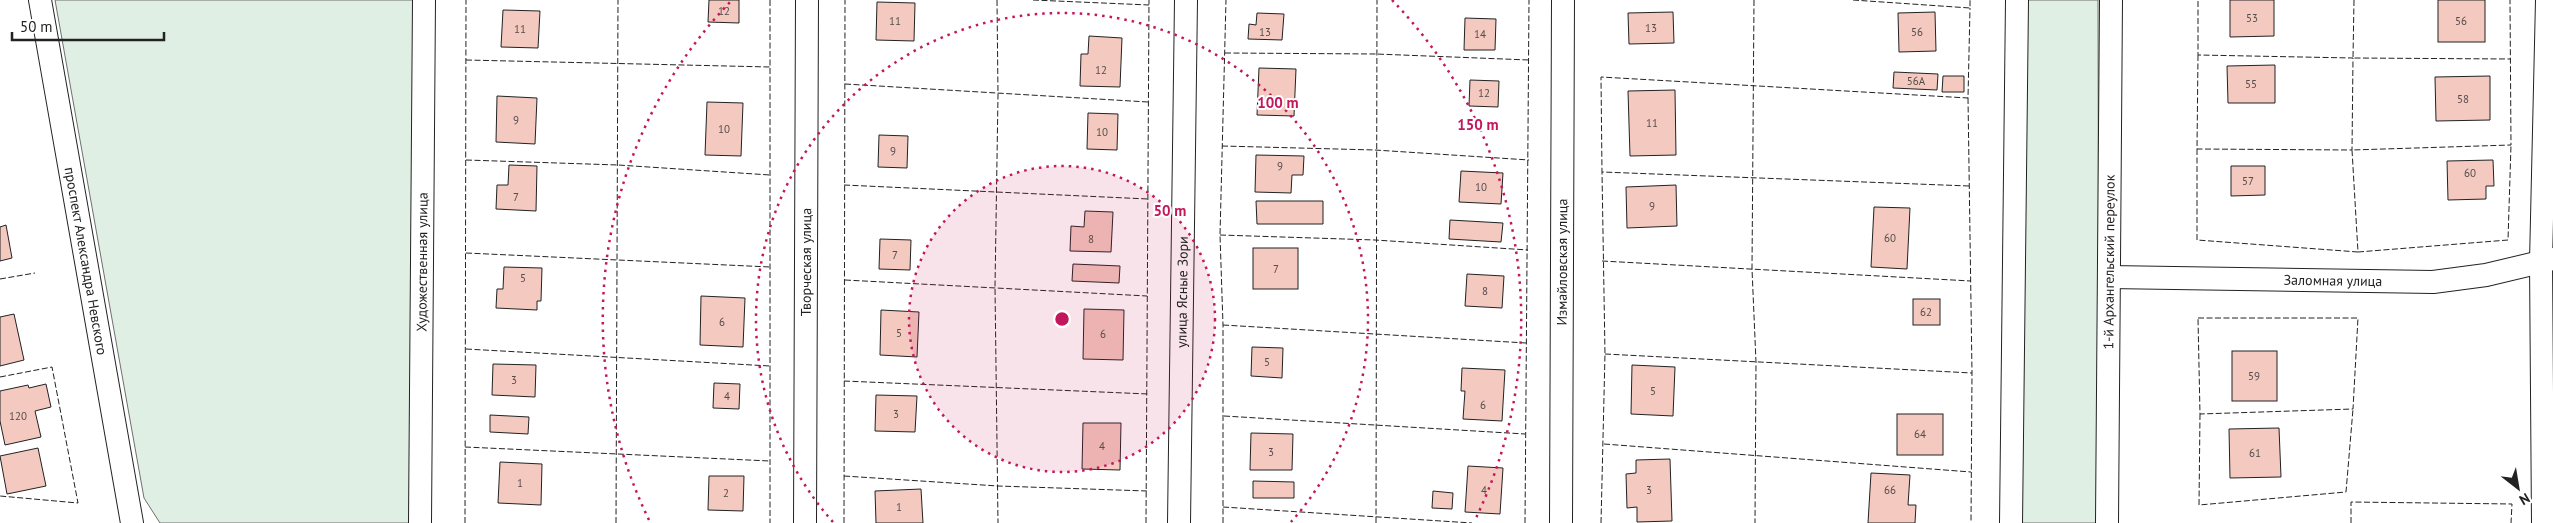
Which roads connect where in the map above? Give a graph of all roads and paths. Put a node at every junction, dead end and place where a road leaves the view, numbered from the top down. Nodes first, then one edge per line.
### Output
1 (40, 0) edge
2 (424, 0) edge
3 (807, 0) edge
4 (1186, 0) edge
5 (1563, 0) edge
6 (2017, 0) edge
7 (2111, 0) edge
8 (2547, 0) edge
9 (2547, 260) edge
10 (2109, 278) junction
11 (132, 523) edge
12 (420, 523) edge
13 (805, 523) edge
14 (1179, 523) edge
15 (1561, 523) edge
16 (2011, 523) edge
17 (2107, 523) edge
18 (2543, 523) edge

1 - 11 street, проспект Александра Невского
2 - 12 street, Художественная улица
3 - 13 street, Творческая улица
4 - 14 street, улица Ясные Зори
5 - 15 street, Измайловская улица
6 - 16 street
7 - 10 street, 1-й Архангельский переулок
8 - 9 street
9 - 10 street, Заломная улица
9 - 18 street
10 - 17 street, 1-й Архангельский переулок

